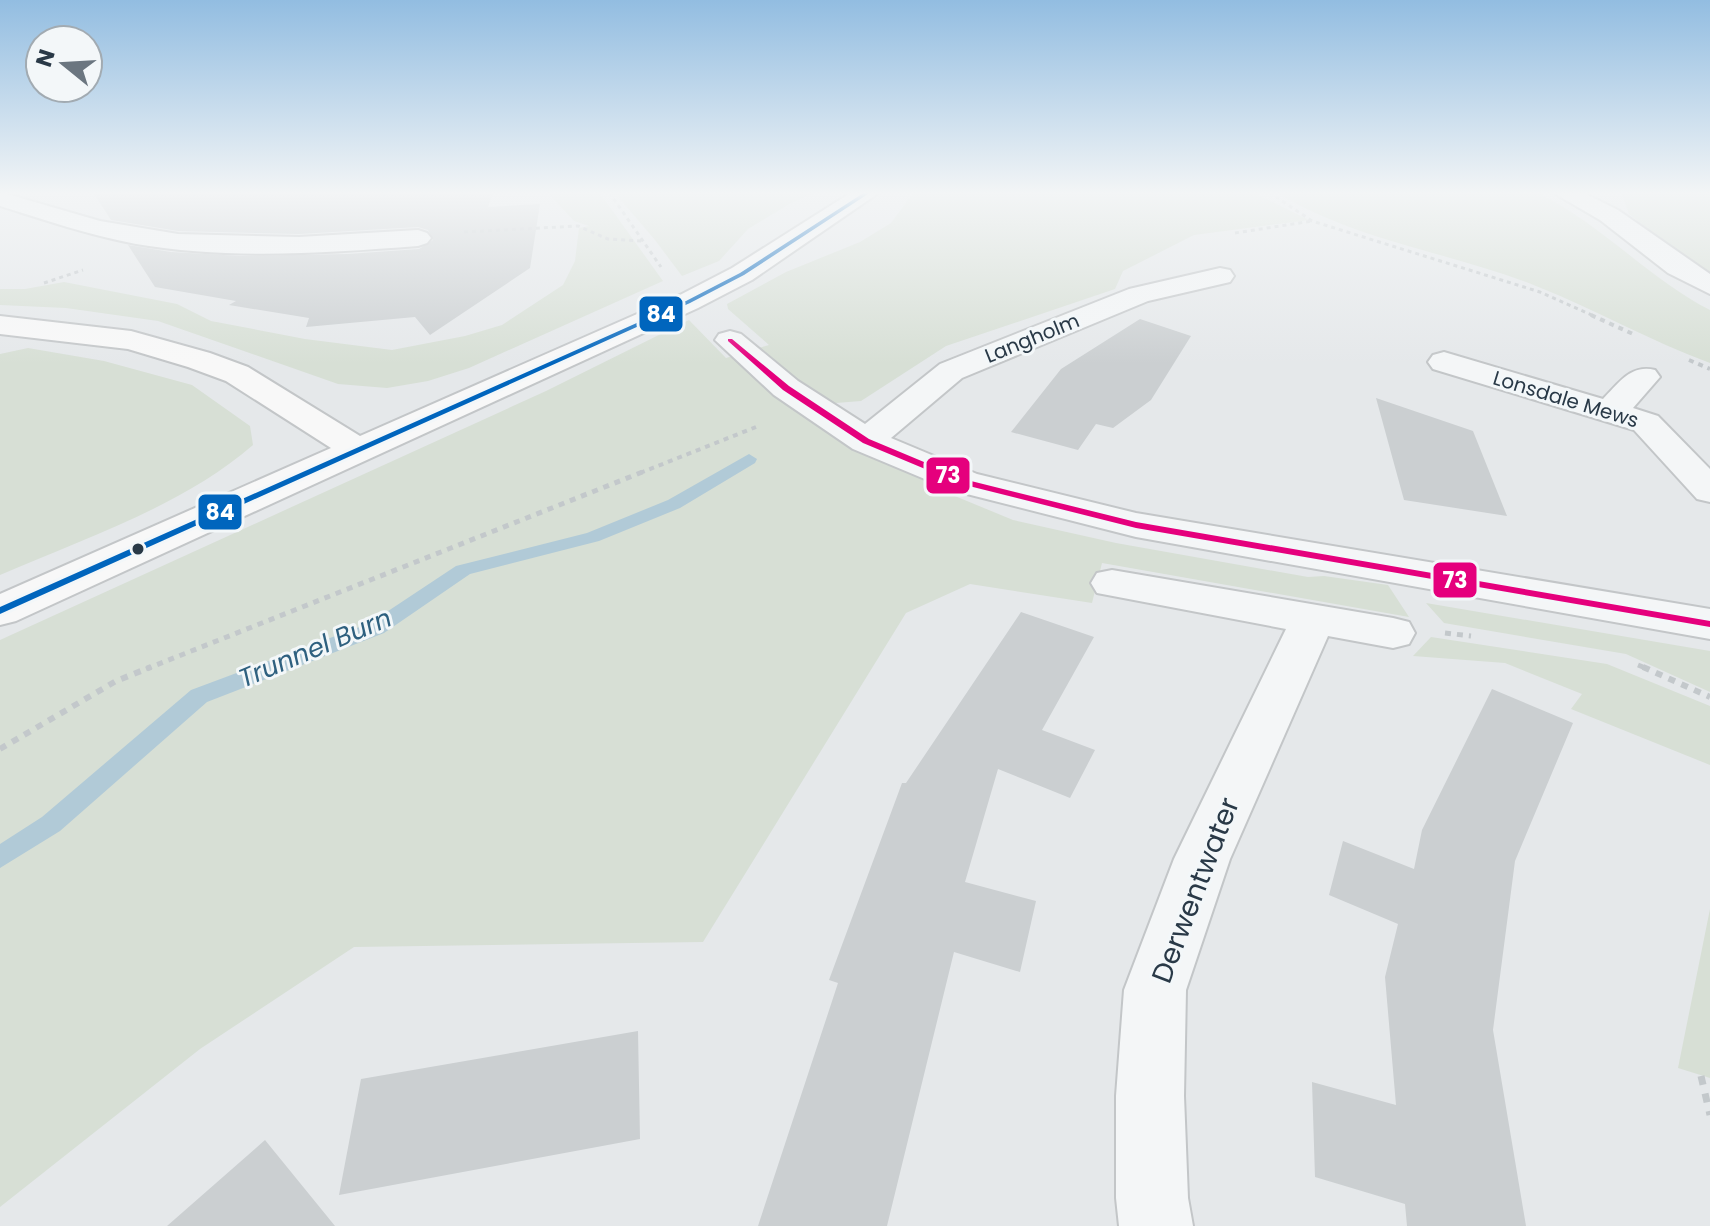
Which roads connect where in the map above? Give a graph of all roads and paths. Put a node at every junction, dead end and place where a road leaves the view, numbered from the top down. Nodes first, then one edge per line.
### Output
1 (352, 249) edge
2 (780, 249) edge
3 (1403, 249) edge
4 (1654, 249) edge
5 (344, 269) dead end
6 (1220, 276) dead end
7 (1710, 286) edge
8 (0, 325) edge
9 (1635, 335) dead end
10 (730, 340) dead end
11 (1676, 354) dead end
12 (1444, 362) dead end
13 (1710, 369) edge
14 (1644, 377) dead end
15 (810, 405) junction
16 (1610, 412) junction
17 (866, 441) junction
18 (360, 451) junction
19 (1710, 491) edge
20 (1112, 583) dead end
21 (0, 611) edge
22 (1313, 619) junction
23 (1710, 624) edge
24 (1393, 633) joint
25 (1486, 638) dead end
26 (1624, 659) dead end
27 (1710, 697) edge
28 (0, 749) edge
29 (1701, 1076) dead end
30 (1710, 1115) edge
31 (1156, 1226) edge

1 - 5 street
2 - 18 street
3 - 9 path
4 - 7 street
6 - 17 street, Langholm
8 - 18 street
10 - 15 street
11 - 13 path
12 - 16 street, Lonsdale Mews
14 - 16 street
15 - 17 street
15 - 28 path
16 - 19 street, Lonsdale Mews
17 - 23 street
18 - 21 street
20 - 22 street
22 - 24 street
22 - 31 street, Derwentwater
24 - 25 path
26 - 27 path
29 - 30 path

